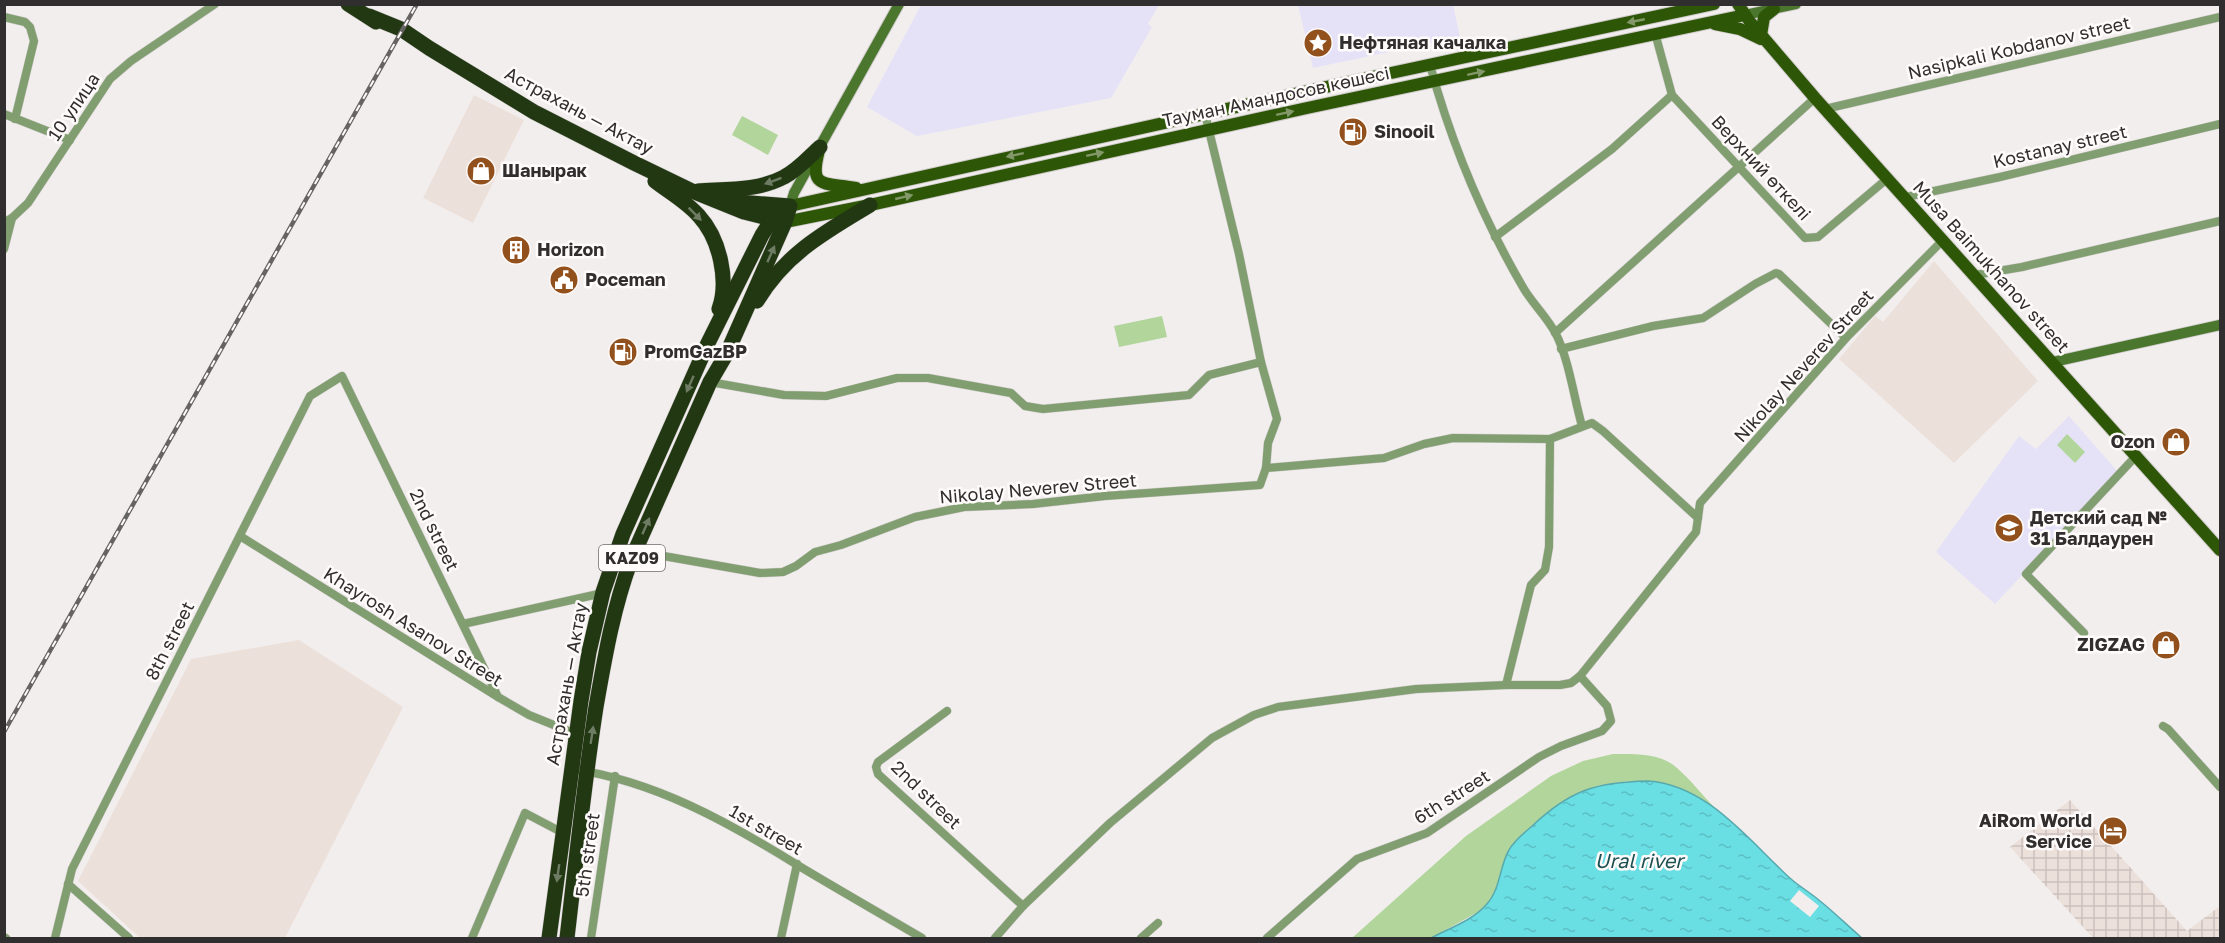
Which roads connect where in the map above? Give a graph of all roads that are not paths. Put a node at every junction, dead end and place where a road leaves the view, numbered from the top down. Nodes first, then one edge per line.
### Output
1 (215, 4) edge
2 (348, 4) edge
3 (899, 4) edge
4 (1714, 4) edge
5 (1738, 4) edge
6 (1796, 4) edge
7 (1700, 6) edge
8 (1774, 9) junction
9 (1746, 15) junction
10 (4, 16) edge
11 (2220, 17) edge
12 (1706, 23) junction
13 (1655, 33) junction
14 (1764, 39) junction
15 (1430, 65) junction
16 (1434, 82) junction
17 (1672, 95) junction
18 (1815, 98) junction
19 (1825, 109) junction
20 (4, 114) edge
21 (1205, 114) junction
22 (15, 119) junction
23 (2220, 124) edge
24 (1209, 129) junction
25 (70, 140) junction
26 (820, 147) junction
27 (634, 163) junction
28 (1739, 166) junction
29 (1888, 178) junction
30 (867, 189) junction
31 (692, 191) junction
32 (1906, 197) junction
33 (870, 205) junction
34 (784, 210) junction
35 (8, 220) edge
36 (2220, 221) edge
37 (1495, 237) junction
38 (1943, 240) junction
39 (4, 249) edge
40 (1975, 275) junction
41 (2220, 326) edge
42 (1555, 333) junction
43 (1846, 338) junction
44 (708, 343) junction
45 (1562, 349) junction
46 (727, 353) junction
47 (1261, 362) junction
48 (2053, 362) junction
49 (342, 376) joint
50 (710, 382) junction
51 (1582, 426) junction
52 (1550, 439) junction
53 (2136, 456) junction
54 (1266, 468) junction
55 (1698, 518) junction
56 (240, 536) junction
57 (2220, 550) edge
58 (635, 551) junction
59 (603, 593) junction
60 (464, 624) junction
61 (2084, 633) dead end
62 (1581, 676) junction
63 (1506, 685) junction
64 (498, 697) junction
65 (947, 711) dead end
66 (2163, 726) dead end
67 (576, 734) junction
68 (579, 770) junction
69 (615, 776) junction
70 (2220, 787) edge
71 (563, 833) junction
72 (578, 840) junction
73 (797, 864) junction
74 (69, 884) junction
75 (1023, 906) junction
76 (1158, 923) dead end
77 (55, 939) edge
78 (129, 939) edge
79 (472, 939) edge
80 (549, 939) edge
81 (567, 939) edge
82 (591, 939) edge
83 (781, 939) edge
84 (922, 939) edge
85 (995, 939) edge
86 (1140, 939) edge
87 (1267, 939) edge

1 - 25 street, 10 улица
2 - 27 highway, Астрахань — Актау
3 - 26 main road
4 - 7 main road, Тауман Амандосов көшесі
5 - 9 main road, Musa Baimukhanov street
6 - 8 main road, Тауман Амандосов көшесі
7 -> 15 main road, Тауман Амандосов көшесі
8 - 9 main road, Тауман Амандосов көшесі
8 - 14 main road
9 - 12 main road, Тауман Амандосов көшесі
9 - 14 main road, Musa Baimukhanov street
10 - 22 street
11 - 19 street, Nasipkali Kobdanov street
12 - 13 main road, Тауман Амандосов көшесі
12 - 14 main road
16 -> 13 main road, Тауман Амандосов көшесі
13 - 17 street
14 - 18 main road, Musa Baimukhanov street
15 - 16 street
15 - 21 main road, Тауман Амандосов көшесі
24 -> 16 main road, Тауман Амандосов көшесі
16 - 37 street
17 - 28 street, Верхний өткелі
17 - 37 street
18 - 19 main road, Musa Baimukhanov street
18 - 28 street
19 - 29 main road, Musa Baimukhanov street
20 - 22 street
21 - 24 street
21 -> 30 main road, Тауман Амандосов көшесі
22 - 25 street
23 - 32 street, Kostanay street
33 -> 24 main road, Тауман Амандосов көшесі
24 - 47 street
25 - 35 street, 10 улица
26 - 30 main road
26 -> 31 highway
26 - 34 main road
27 - 31 highway, Астрахань — Актау
27 -> 44 highway
28 - 29 street, Верхний өткелі
28 - 42 street
29 - 32 main road, Musa Baimukhanov street
30 - 34 main road, Тауман Амандосов көшесі
31 - 34 highway, Астрахань — Актау
32 - 38 main road, Musa Baimukhanov street
33 - 34 main road, Тауман Амандосов көшесі
33 - 46 highway
34 - 44 highway, Астрахань — Актау / KAZ09
46 -> 34 highway, Астрахань — Актау / KAZ09
35 - 39 street
36 - 40 street
37 - 42 street
38 - 40 main road, Musa Baimukhanov street
38 - 43 street, Nikolay Neverev Street
40 - 48 main road, Musa Baimukhanov street
41 - 48 main road
42 - 45 street
43 - 45 street
43 - 55 street, Nikolay Neverev Street
44 - 46 highway
44 -> 59 highway, Астрахань — Актау / KAZ09
45 - 51 street
46 - 50 highway, Астрахань — Актау / KAZ09
47 - 50 street
47 - 54 street
48 - 53 main road, Musa Baimukhanov street
49 - 56 street, 8th street
49 - 60 street, 2nd street
58 -> 50 highway, Астрахань — Актау / KAZ09
51 - 52 street
51 - 55 street
52 - 54 street
52 - 63 street
53 - 57 main road, Musa Baimukhanov street
53 - 61 street
54 - 58 street, Nikolay Neverev Street
55 - 62 street, Nikolay Neverev Street
56 - 64 street, Khayrosh Asanov Street
56 - 74 street, 8th street
68 -> 58 highway, Астрахань — Актау / KAZ09
59 - 60 street
59 - 67 highway, Астрахань — Актау / KAZ09
60 - 64 street, 2nd street
62 - 63 street
62 - 87 street, 6th street
63 - 75 street
64 - 67 street, Khayrosh Asanov Street
65 - 75 street, 2nd street
66 - 70 street
67 - 68 highway, Астрахань — Актау / KAZ09
68 - 69 street, 1st street
68 - 71 highway, Астрахань — Актау / KAZ09
68 - 72 highway, Астрахань — Актау / KAZ09
69 - 73 street, 1st street
69 - 82 street, 5th street
71 - 72 street
71 - 79 street
71 -> 80 highway, Астрахань — Актау / KAZ09
72 - 81 highway, Астрахань — Актау / KAZ09
73 - 83 street
73 - 84 street, 1st street
74 - 77 street, 8th street
74 - 78 street
75 - 85 street
76 - 86 street

